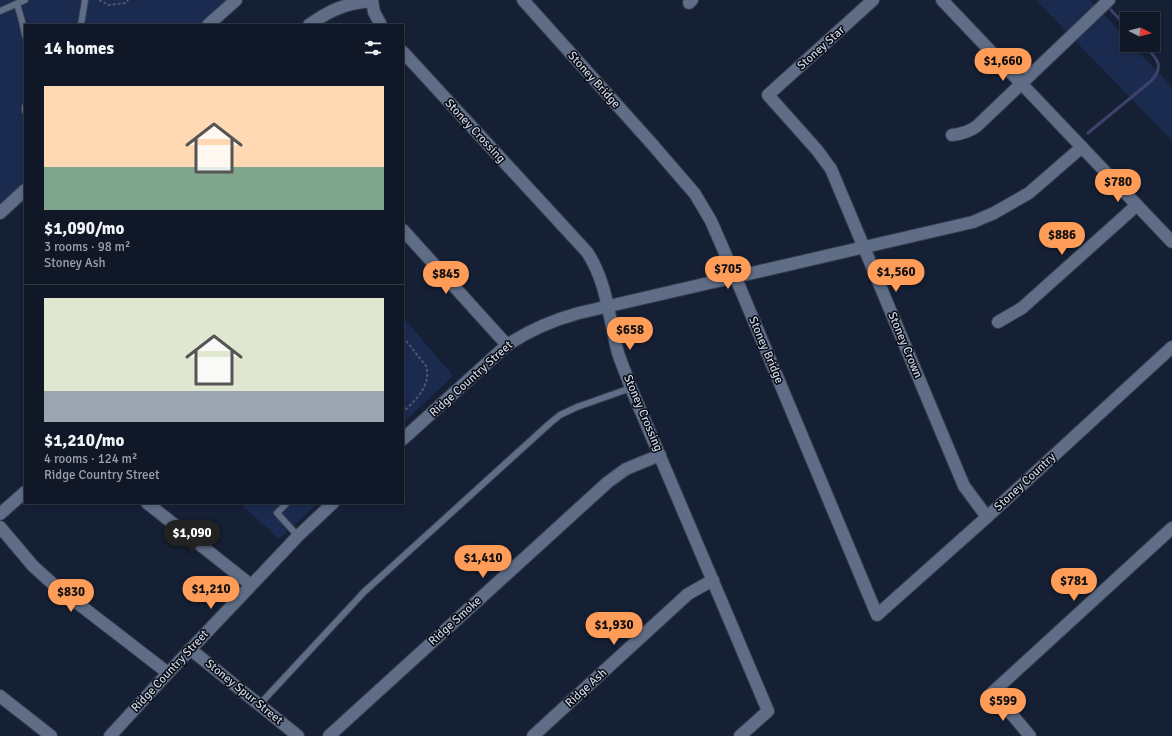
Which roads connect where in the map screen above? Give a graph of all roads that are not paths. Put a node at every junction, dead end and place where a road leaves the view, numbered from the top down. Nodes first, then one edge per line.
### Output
1 (25, 0) edge
2 (85, 0) edge
3 (236, 0) edge
4 (372, 0) edge
5 (523, 0) edge
6 (873, 0) edge
7 (942, 0) edge
8 (1109, 0) edge
9 (17, 4) junction
10 (0, 11) edge
11 (81, 24) edge
12 (209, 24) edge
13 (311, 24) edge
14 (380, 24) edge
15 (24, 31) edge
16 (404, 53) edge
17 (1022, 84) junction
18 (768, 95) joint
19 (952, 135) dead end
20 (1082, 147) junction
21 (24, 191) edge
22 (1136, 205) junction
23 (0, 212) edge
24 (404, 231) edge
25 (1172, 242) edge
26 (863, 247) junction
27 (735, 276) junction
28 (607, 306) junction
29 (998, 322) dead end
30 (507, 345) junction
31 (1172, 347) edge
32 (631, 388) junction
33 (404, 439) edge
34 (660, 455) junction
35 (24, 493) edge
36 (148, 504) edge
37 (286, 504) edge
38 (332, 504) edge
39 (0, 514) edge
40 (987, 517) junction
41 (0, 527) edge
42 (1172, 528) edge
43 (298, 536) junction
44 (713, 580) junction
45 (251, 585) junction
46 (877, 615) joint
47 (190, 649) junction
48 (168, 673) junction
49 (0, 696) edge
50 (260, 704) junction
51 (51, 736) edge
52 (110, 736) edge
53 (298, 736) edge
54 (329, 736) edge
55 (533, 736) edge
56 (740, 736) edge
57 (1030, 736) edge

1 - 9 lane
2 - 11 lane
3 - 12 street
4 - 13 street
4 - 14 street
5 - 27 street, Stoney Bridge
6 - 18 street, Stoney Star
7 - 17 street
8 - 17 street
9 - 10 lane
9 - 15 lane
16 - 28 street, Stoney Crossing
17 - 19 street
17 - 20 street
18 - 26 street, Stoney Crown
20 - 22 street
20 - 26 street, Ridge Country Street
21 - 23 street
22 - 25 street
22 - 29 street
24 - 30 street
26 - 27 street, Ridge Country Street
26 - 40 street, Stoney Crown
27 - 28 street, Ridge Country Street
27 - 46 street, Stoney Bridge
28 - 30 street, Ridge Country Street
28 - 32 street, Stoney Crossing
30 - 33 street, Ridge Country Street
31 - 40 street, Stoney Country
32 - 34 street, Stoney Crossing
32 - 50 lane
34 - 44 street, Stoney Crossing
34 - 54 street, Ridge Smoke
35 - 39 street
36 - 45 street
37 - 43 lane
38 - 43 street, Ridge Country Street
40 - 46 street, Stoney Country
41 - 48 street
42 - 57 street
43 - 45 street, Ridge Country Street
44 - 55 street, Ridge Ash
44 - 56 street, Stoney Crossing
45 - 47 street, Ridge Country Street
47 - 48 street, Ridge Country Street
47 - 50 street, Stoney Spur Street
48 - 52 street, Ridge Country Street
49 - 51 street
50 - 53 street, Stoney Spur Street

